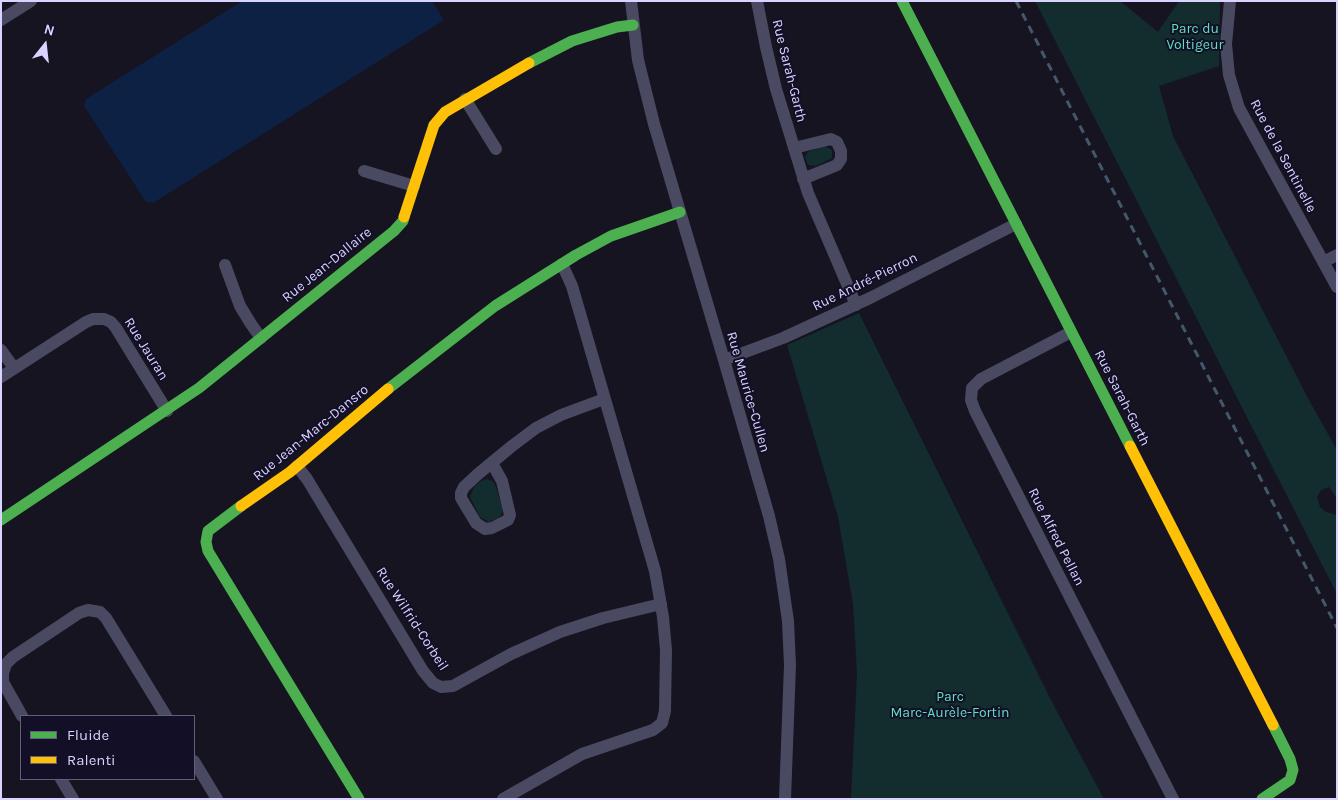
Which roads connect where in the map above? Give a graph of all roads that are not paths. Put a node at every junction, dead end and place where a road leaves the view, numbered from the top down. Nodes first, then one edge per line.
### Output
1 (31, 1) edge
2 (631, 1) edge
3 (757, 1) edge
4 (902, 1) edge
5 (1230, 1) edge
6 (1, 20) edge
7 (633, 25) junction
8 (465, 99) junction
9 (794, 148) junction
10 (496, 150) dead end
11 (364, 171) dead end
12 (804, 179) junction
13 (414, 186) junction
14 (680, 212) junction
15 (1016, 224) junction
16 (1337, 254) edge
17 (1323, 262) junction
18 (562, 264) junction
19 (225, 265) dead end
20 (1337, 287) edge
21 (856, 305) junction
22 (1071, 332) junction
23 (261, 338) junction
24 (1, 350) edge
25 (724, 360) junction
26 (14, 368) junction
27 (1, 377) edge
28 (604, 399) junction
29 (166, 411) junction
30 (492, 463) junction
31 (297, 466) junction
32 (1, 520) edge
33 (661, 604) junction
34 (21, 715) edge
35 (165, 715) edge
36 (195, 764) edge
37 (62, 780) edge
38 (73, 799) edge
39 (216, 799) edge
40 (359, 799) edge
41 (503, 799) edge
42 (785, 799) edge
43 (1173, 799) edge
44 (1262, 799) edge

1 - 6 street
2 - 7 street, Rue Maurice-Cullen
3 - 9 street, Rue Sarah-Garth
4 - 15 street, Rue Sarah-Garth
5 - 17 street, Rue de la Sentinelle
7 - 8 street, Rue Jean-Dallaire
7 - 14 street, Rue Maurice-Cullen
8 - 10 street
8 - 13 street, Rue Jean-Dallaire
9 - 12 street, Rue Sarah-Garth
9 - 12 street
11 - 13 street
12 - 21 street, Rue Sarah-Garth
13 - 23 street, Rue Jean-Dallaire
14 - 18 street, Rue Jean-Marc-Dansro
14 - 25 street, Rue Maurice-Cullen
15 - 21 street, Rue André-Pierron
15 - 22 street, Rue Sarah-Garth
16 - 17 street
17 - 20 street, Rue de la Sentinelle
18 - 28 street
18 - 31 street, Rue Jean-Marc-Dansro
19 - 23 street
21 - 25 street, Rue André-Pierron
22 - 43 street, Rue Alfred Pellan
22 - 44 street, Rue Sarah-Garth
23 - 29 street, Rue Jean-Dallaire
24 - 26 street
25 - 42 street, Rue Maurice-Cullen
26 - 27 street, Rue Jauran
26 - 29 street, Rue Jauran
28 - 30 street
28 - 33 street
29 - 32 street, Rue Jean-Dallaire
30 - 30 street
31 - 33 street, Rue Wilfrid-Corbeil
31 - 40 street, Rue Jean-Marc-Dansro
33 - 41 street
34 - 35 street
36 - 39 street
37 - 38 street

